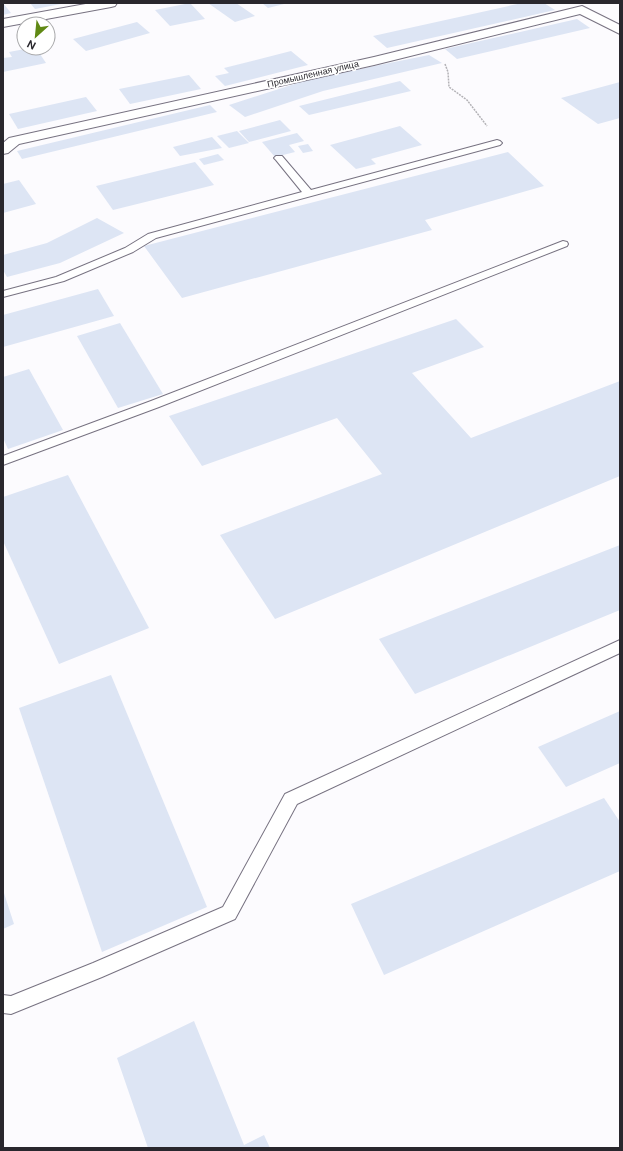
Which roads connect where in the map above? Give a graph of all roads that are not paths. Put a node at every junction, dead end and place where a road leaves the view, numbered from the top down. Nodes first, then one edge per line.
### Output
1 (111, 3) edge
2 (3, 23) edge
3 (620, 30) edge
4 (497, 143) road end
5 (3, 150) edge
6 (279, 158) dead end
7 (308, 194) junction
8 (563, 244) dead end
9 (3, 294) edge
10 (3, 461) edge
11 (620, 646) edge
12 (3, 1004) edge

1 - 2 street
3 - 5 street, Промышленная улица
4 - 7 lane
6 - 7 lane
7 - 9 lane
8 - 10 lane
11 - 12 lane

